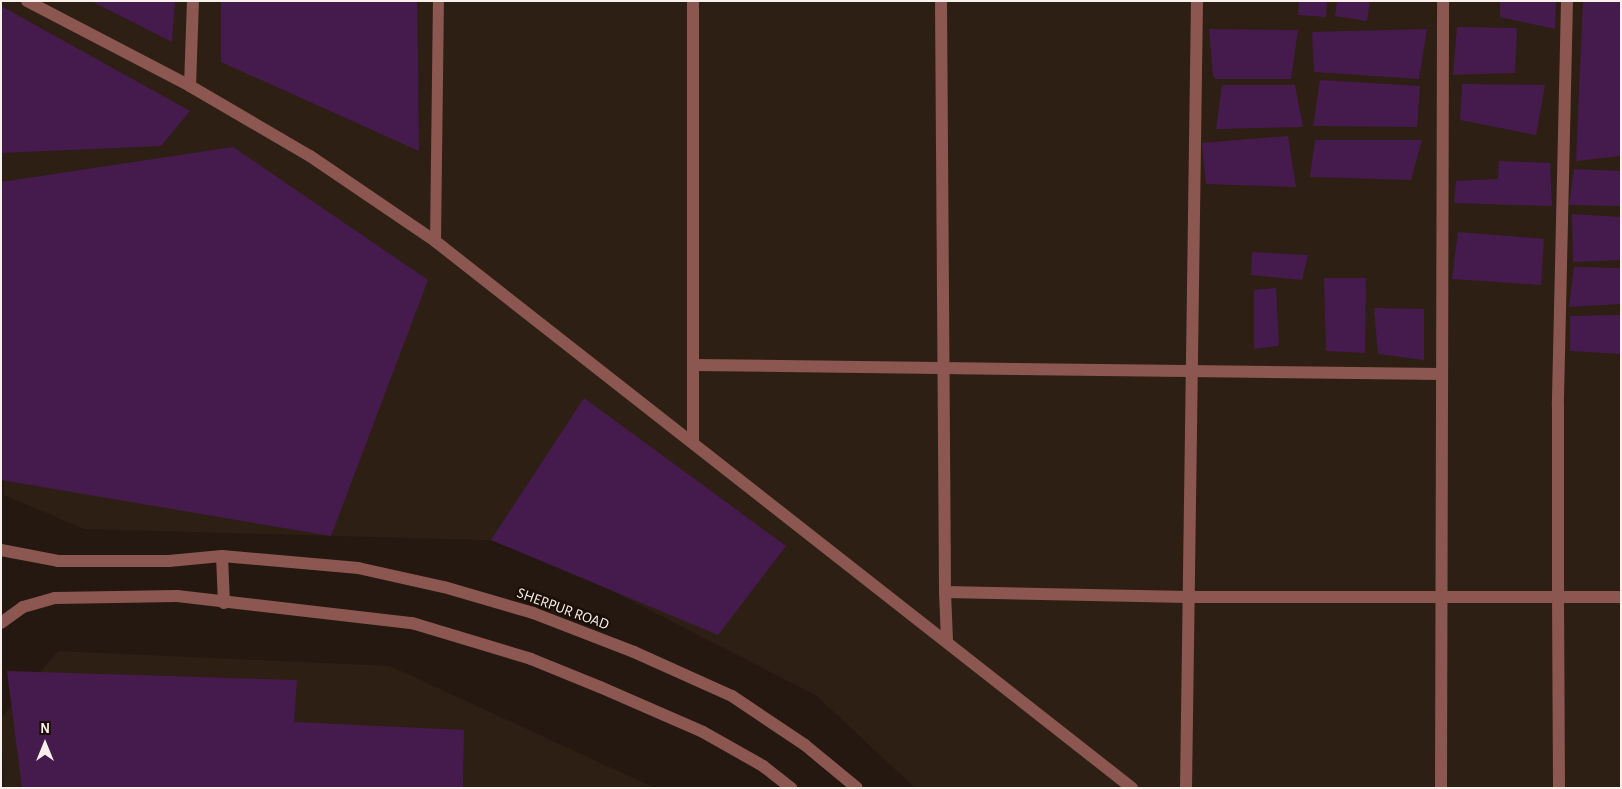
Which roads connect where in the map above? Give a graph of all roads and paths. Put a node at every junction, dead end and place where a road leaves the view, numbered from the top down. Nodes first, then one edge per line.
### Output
1 (28, 1) edge
2 (193, 1) edge
3 (438, 1) edge
4 (693, 1) edge
5 (941, 1) edge
6 (1198, 1) edge
7 (1443, 1) edge
8 (1567, 1) edge
9 (190, 86) junction
10 (435, 241) junction
11 (694, 366) junction
12 (1192, 369) junction
13 (944, 370) junction
14 (1441, 374) junction
15 (693, 441) junction
16 (1, 550) edge
17 (222, 556) junction
18 (945, 592) junction
19 (1188, 597) junction
20 (1558, 597) junction
21 (1621, 597) edge
22 (1440, 599) junction
23 (224, 602) junction
24 (1, 623) edge
25 (947, 640) junction
26 (791, 788) edge
27 (857, 788) edge
28 (1132, 788) edge
29 (1186, 788) edge
30 (1441, 788) edge
31 (1559, 788) edge

1 - 9 street
2 - 9 street
3 - 10 lane
4 - 11 street
5 - 13 street
6 - 12 street
7 - 14 street
8 - 20 street
9 - 10 street
10 - 15 street
11 - 13 street
11 - 15 street
12 - 13 street
12 - 14 street
12 - 19 street
13 - 18 street
14 - 22 street
15 - 25 street
16 - 17 street, SHERPUR ROAD
17 - 23 street
17 - 27 street, SHERPUR ROAD
18 - 19 street
18 - 25 street
19 - 22 street
19 - 29 street
20 - 21 street
20 - 22 street
20 - 31 street
22 - 30 street
23 - 24 street
23 - 26 street
25 - 28 street

